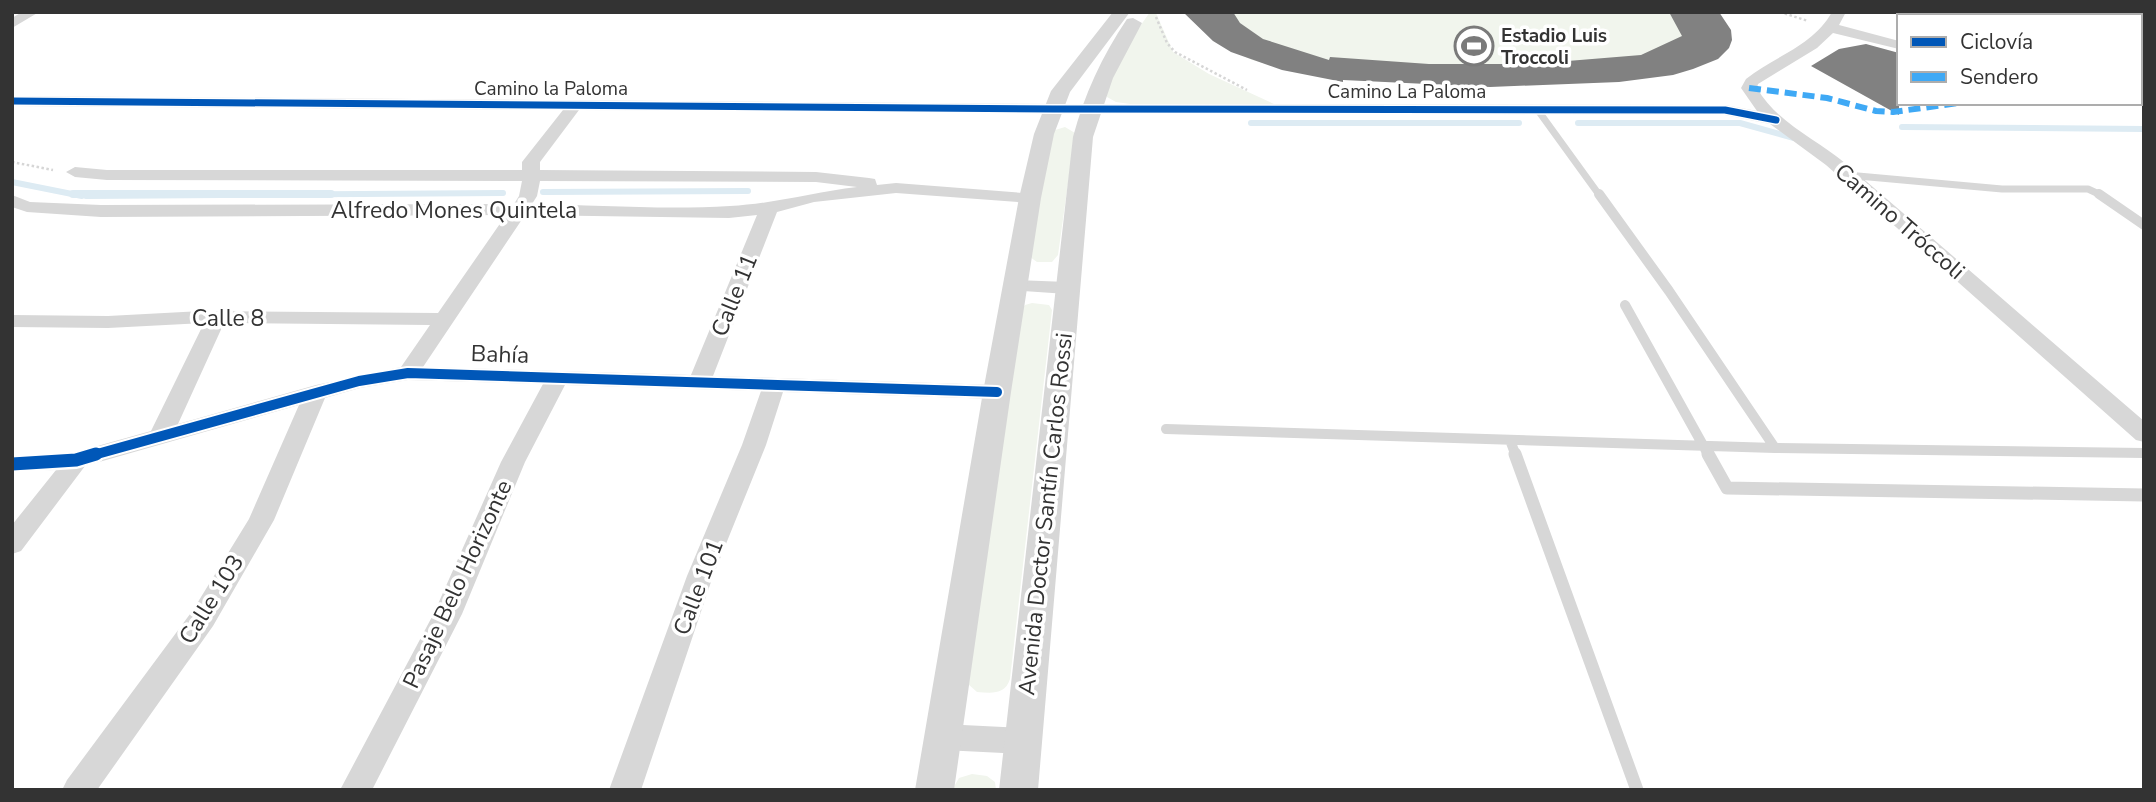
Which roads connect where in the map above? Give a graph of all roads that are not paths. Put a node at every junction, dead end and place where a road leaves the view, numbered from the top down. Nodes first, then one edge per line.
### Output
1 (32, 12) edge
2 (1122, 12) edge
3 (1140, 12) edge
4 (1839, 12) edge
5 (12, 24) edge
6 (1832, 28) junction
7 (1897, 45) edge
8 (1086, 56) junction
9 (1753, 97) junction
10 (12, 101) edge
11 (575, 106) junction
12 (1053, 109) junction
13 (1089, 109) junction
14 (1537, 109) junction
15 (1725, 110) junction
16 (1776, 120) junction
17 (75, 172) road end
18 (529, 174) junction
19 (1847, 175) junction
20 (896, 188) junction
21 (1030, 198) junction
22 (769, 208) junction
23 (17, 209) edge
24 (519, 209) junction
25 (2144, 225) edge
26 (1016, 286) junction
27 (1067, 288) junction
28 (1625, 306) dead end
29 (217, 317) junction
30 (444, 320) junction
31 (12, 321) edge
32 (408, 373) junction
33 (558, 378) junction
34 (699, 382) junction
35 (774, 386) junction
36 (997, 392) junction
37 (316, 393) junction
38 (1166, 429) dead end
39 (2144, 434) edge
40 (161, 435) junction
41 (1510, 440) junction
42 (1703, 446) junction
43 (1775, 448) junction
44 (2144, 453) edge
45 (76, 460) junction
46 (12, 464) edge
47 (2144, 495) edge
48 (12, 544) edge
49 (943, 737) junction
50 (1023, 741) junction
51 (78, 790) edge
52 (356, 790) edge
53 (625, 790) edge
54 (934, 790) edge
55 (1018, 790) edge
56 (1637, 790) edge

1 - 5 street
2 - 8 street
3 - 13 street, Avenida Doctor Santín Carlos Rossi
4 - 6 street
6 - 7 street
6 - 9 street
8 - 12 street
8 - 13 street
9 - 15 street, Camino La Paloma
9 - 16 street, Camino Tróccoli
10 - 11 street, Camino la Paloma
11 - 12 street, Camino la Paloma
11 - 18 street
12 - 13 street, Camino la Paloma
12 - 21 street
13 - 14 street, Camino La Paloma
13 - 27 street, Avenida Doctor Santín Carlos Rossi
14 - 15 street, Camino La Paloma
14 - 43 lane
15 - 16 street, Camino La Paloma
16 - 19 street, Camino Tróccoli
17 - 18 street, Alfredo Mones Quintela
18 - 20 street, Alfredo Mones Quintela
18 - 24 street
19 - 25 lane
19 - 39 street, Camino Tróccoli
20 - 21 street, Alfredo Mones Quintela
20 - 22 street, Alfredo Mones Quintela
21 - 26 street
22 - 24 street, Alfredo Mones Quintela
22 - 34 street, Calle 11
23 - 24 street, Alfredo Mones Quintela
24 - 30 street
26 - 27 street
26 - 36 street
27 - 50 street, Avenida Doctor Santín Carlos Rossi
28 - 42 lane
29 - 30 street, Calle 8
29 - 31 street, Calle 8
29 - 40 street
30 - 32 street
32 - 33 street, Bahía
32 - 37 street, Bahía
33 - 34 street, Bahía
33 - 52 street, Pasaje Belo Horizonte
34 - 35 street, Bahía
35 - 36 street, Bahía
35 - 53 street, Calle 101
36 - 49 street
37 - 40 street, Bahía
37 - 51 street, Calle 103
38 - 41 lane
40 - 45 street, Bahía
41 - 42 lane
41 - 56 lane
42 - 43 lane
42 - 47 lane
43 - 44 lane
45 - 46 street, Bahía
45 - 48 street
49 - 50 street
49 - 54 street
50 - 55 street, Avenida Doctor Santín Carlos Rossi

